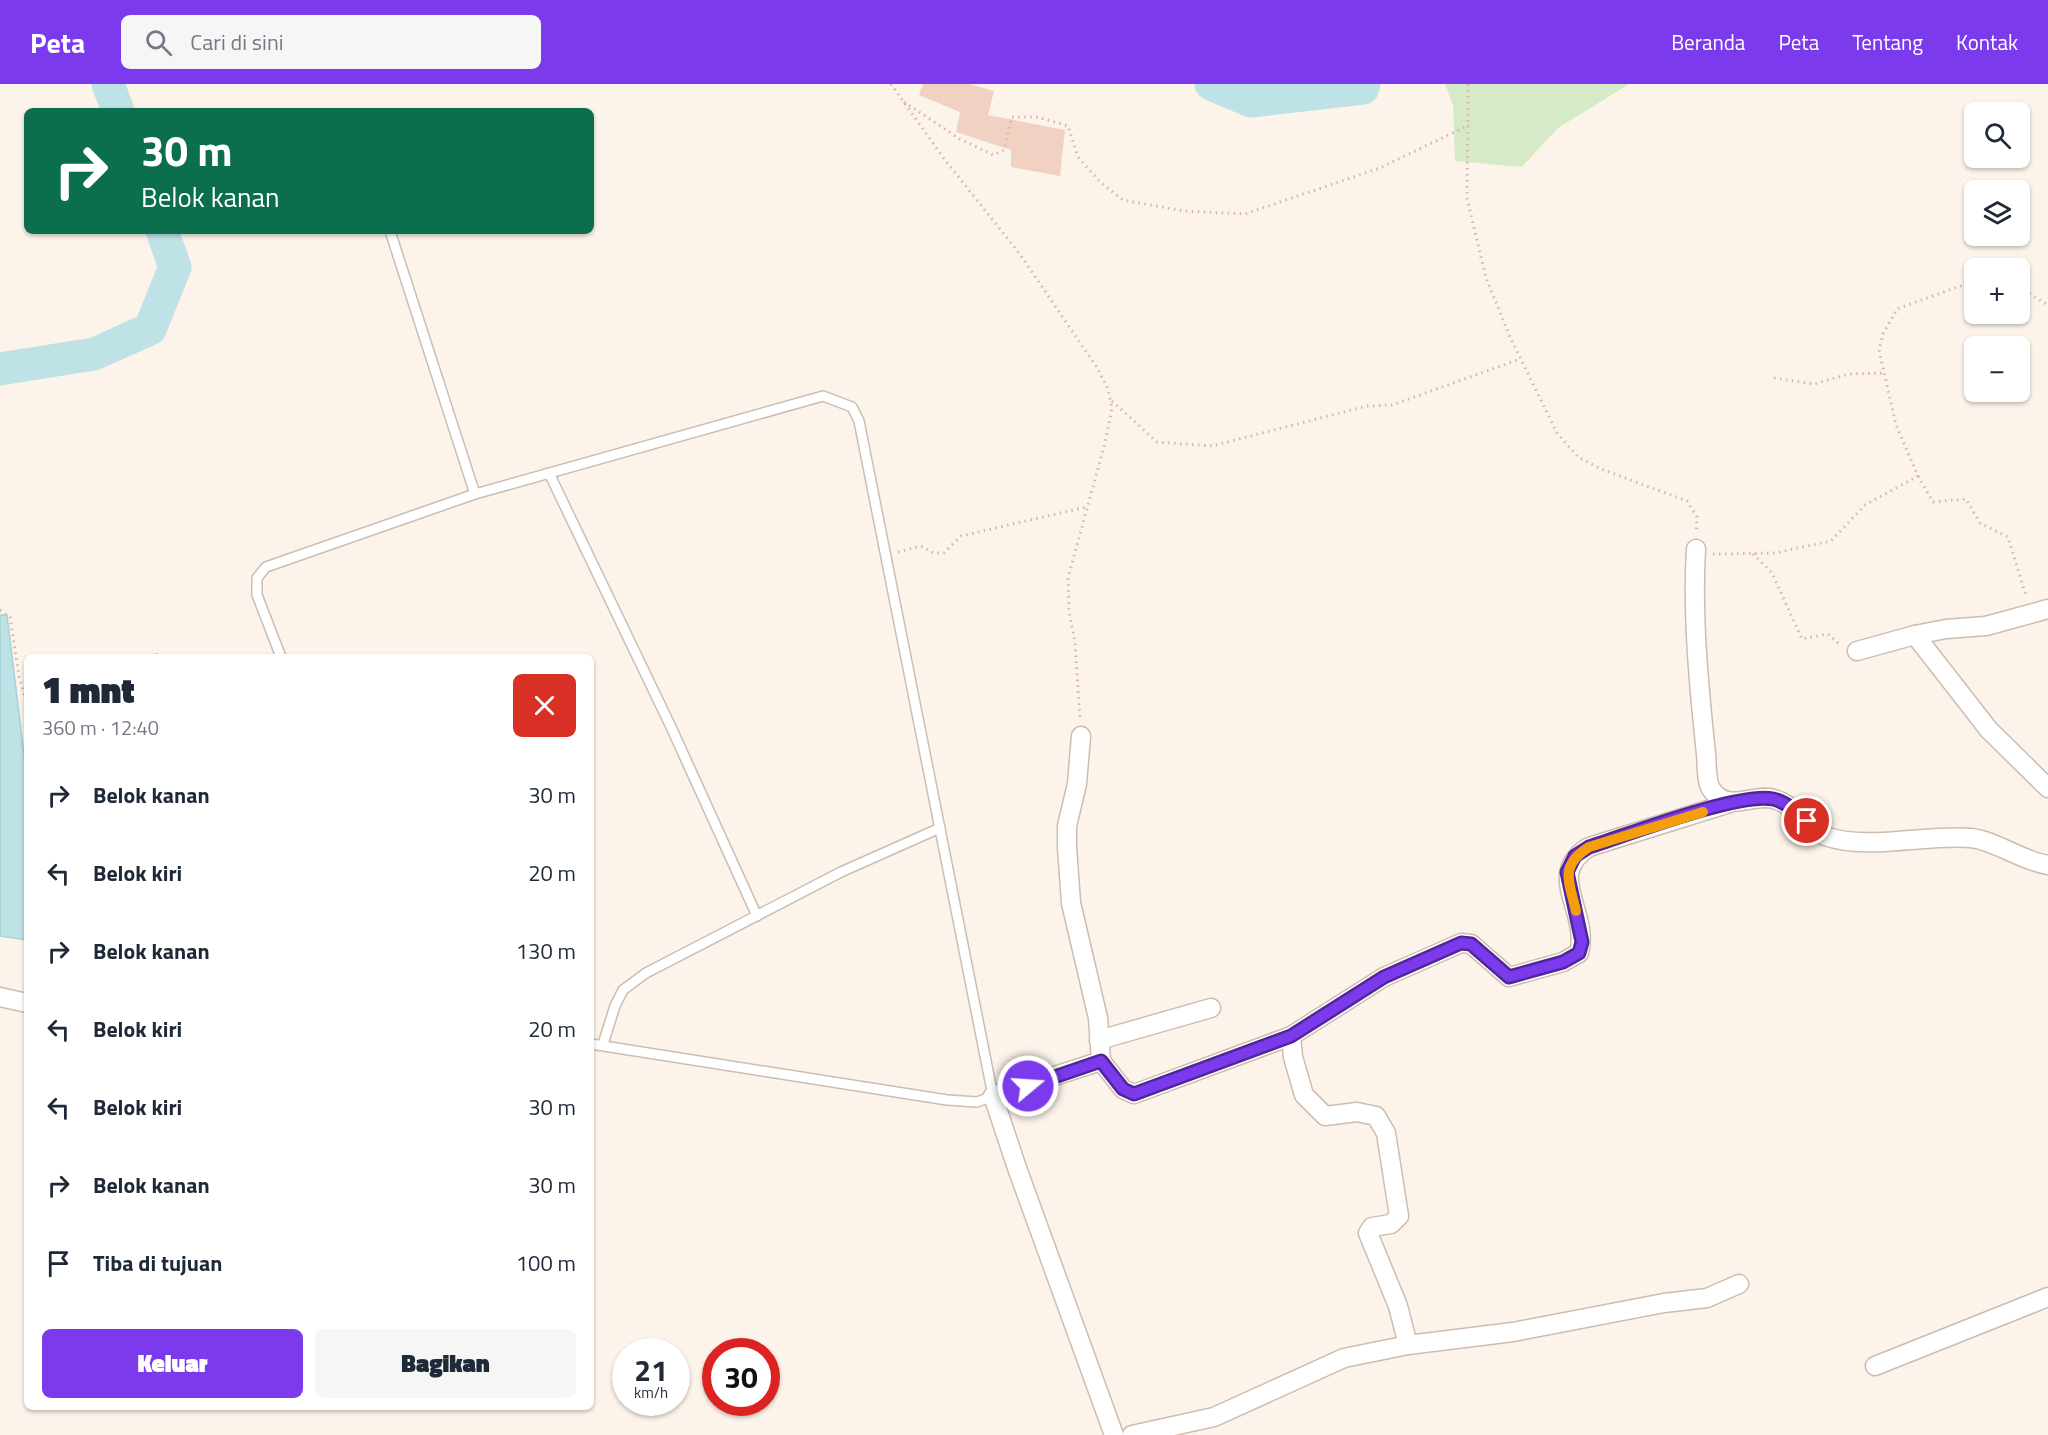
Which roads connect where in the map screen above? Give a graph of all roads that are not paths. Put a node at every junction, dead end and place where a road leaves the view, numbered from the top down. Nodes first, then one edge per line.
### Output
1 (391, 234) edge
2 (549, 473) junction
3 (475, 494) junction
4 (1696, 549) road end
5 (2040, 612) edge
6 (1915, 635) junction
7 (1857, 651) road end
8 (280, 654) edge
9 (1081, 736) road end
10 (2048, 788) edge
11 (1730, 803) junction
12 (940, 828) junction
13 (2048, 865) edge
14 (757, 916) junction
15 (0, 997) edge
16 (24, 1002) edge
17 (1211, 1008) dead end
18 (1291, 1036) junction
19 (1099, 1040) junction
20 (594, 1044) edge
21 (603, 1044) junction
22 (1101, 1061) junction
23 (993, 1096) junction
24 (1739, 1284) dead end
25 (2048, 1297) edge
26 (1408, 1345) junction
27 (1875, 1366) dead end
28 (1113, 1435) edge
29 (1132, 1435) edge

1 - 3 lane
2 - 3 lane
2 - 12 lane
2 - 14 lane
3 - 8 lane
4 - 11 street
5 - 6 street
6 - 7 street
6 - 10 street
9 - 19 street
11 - 13 street
11 - 18 street
12 - 14 lane
12 - 23 lane
14 - 21 lane
15 - 16 street
17 - 19 street
18 - 22 street
18 - 26 street
19 - 22 street
20 - 21 lane
21 - 23 lane
22 - 23 street
23 - 28 street
24 - 26 street
25 - 27 street
26 - 29 street

